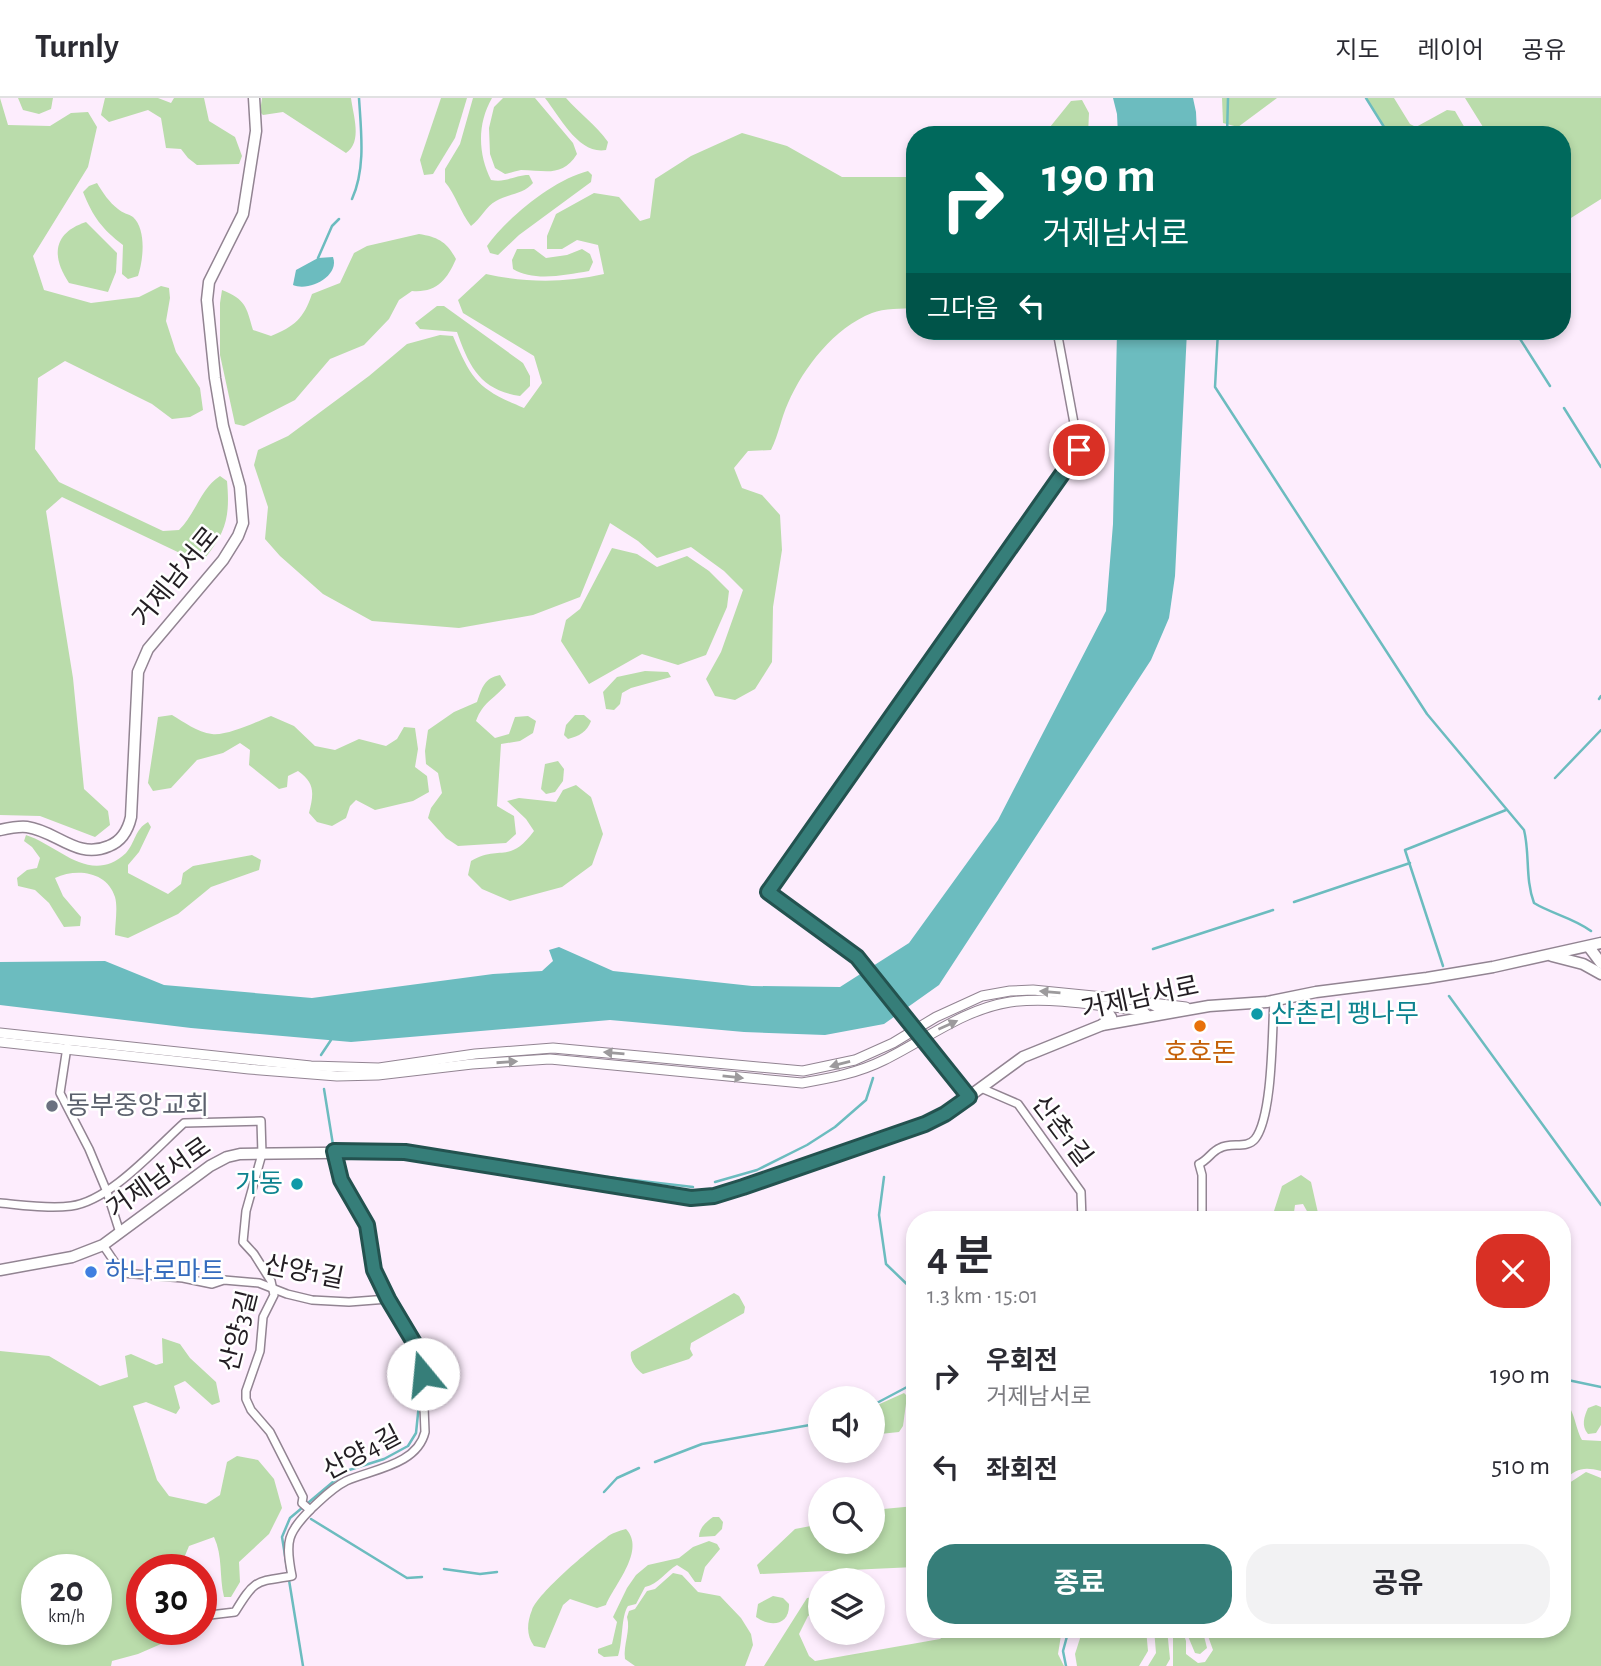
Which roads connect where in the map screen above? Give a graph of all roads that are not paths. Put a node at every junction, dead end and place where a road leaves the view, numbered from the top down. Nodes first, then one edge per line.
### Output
1 (254, 98) edge
2 (1059, 340) edge
3 (0, 830) edge
4 (1601, 943) edge
5 (1589, 947) junction
6 (1549, 956) junction
7 (1601, 963) edge
8 (1601, 974) edge
9 (1274, 1000) junction
10 (1150, 1003) junction
11 (1209, 1006) junction
12 (1104, 1007) junction
13 (1163, 1014) junction
14 (1148, 1016) junction
15 (1102, 1025) junction
16 (914, 1028) junction
17 (0, 1033) edge
18 (922, 1038) junction
19 (0, 1042) edge
20 (67, 1044) junction
21 (981, 1088) junction
22 (969, 1097) junction
23 (334, 1151) junction
24 (262, 1154) junction
25 (107, 1192) junction
26 (0, 1203) edge
27 (1082, 1211) edge
28 (1202, 1211) edge
29 (120, 1233) junction
30 (103, 1245) junction
31 (0, 1270) edge
32 (274, 1288) junction
33 (388, 1299) junction
34 (310, 1510) junction
35 (217, 1614) edge

1 - 3 main road, 거제남서로
2 - 16 street
4 - 5 main road, 거제남서로
5 - 6 main road, 거제남서로
5 - 7 main road
6 - 8 main road
6 - 9 main road, 거제남서로
9 - 11 main road, 거제남서로
9 - 28 street
10 - 11 street
10 - 13 street
10 -> 16 street
11 - 13 main road, 거제남서로
12 - 14 street
12 - 15 main road
18 -> 12 street
13 - 14 main road, 거제남서로
14 - 15 main road, 거제남서로
15 - 21 main road, 거제남서로
16 - 18 street
16 -> 20 street
17 - 20 street
20 -> 18 street
18 - 22 street
19 - 20 street
20 - 25 street
21 - 22 main road, 거제남서로
21 - 27 street, 산촌1길
22 - 23 main road, 거제남서로
23 - 24 main road, 거제남서로
23 - 33 street, 산양4길
24 - 25 street
24 - 29 main road, 거제남서로
24 - 32 street, 산양3길
25 - 26 street
25 - 29 street
29 - 30 main road, 거제남서로
30 - 31 main road, 거제남서로
30 - 32 street, 산양1길
32 - 33 street, 산양1길
32 - 34 street, 산양3길
33 - 34 street, 산양4길
34 - 35 street, 산양4길

